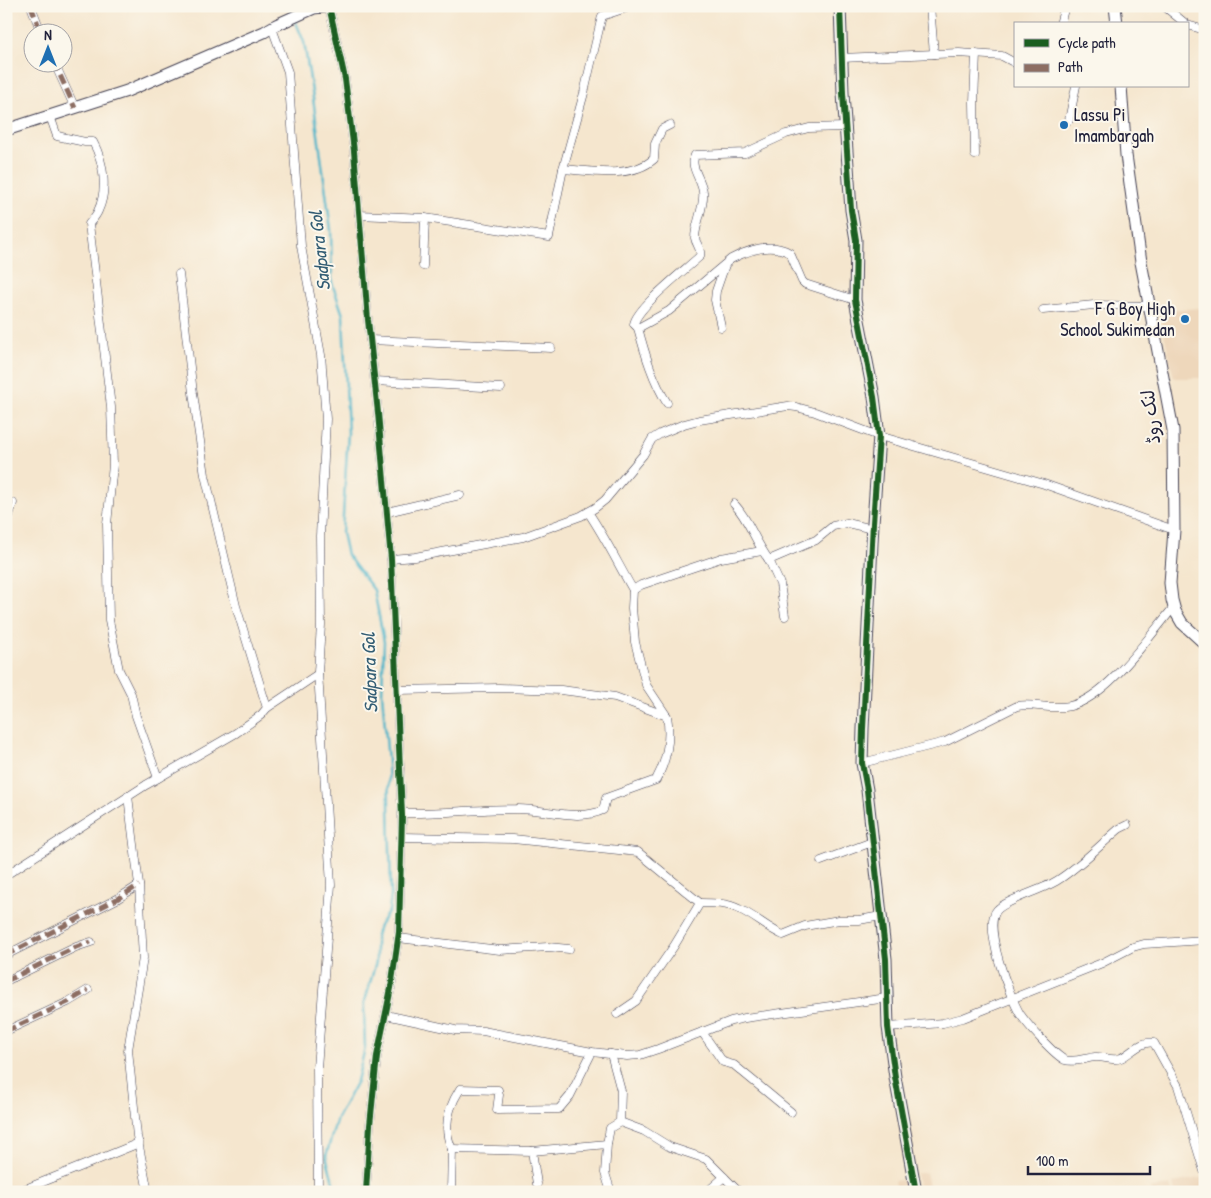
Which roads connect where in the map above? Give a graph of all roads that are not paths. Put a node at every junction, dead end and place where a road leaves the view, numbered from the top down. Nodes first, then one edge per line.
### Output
1 (32, 6) edge
2 (329, 6) edge
3 (632, 6) edge
4 (840, 6) edge
5 (930, 6) edge
6 (1065, 6) edge
7 (1116, 6) edge
8 (1164, 6) edge
9 (38, 22) edge
10 (1061, 22) edge
11 (1117, 22) edge
12 (1184, 22) edge
13 (1188, 25) edge
14 (274, 26) junction
15 (1205, 30) edge
16 (934, 54) junction
17 (976, 54) junction
18 (841, 58) junction
19 (1014, 62) edge
20 (59, 72) edge
21 (1076, 88) edge
22 (1120, 88) edge
23 (75, 108) junction
24 (50, 116) junction
25 (1069, 120) dead end
26 (670, 125) dead end
27 (845, 128) junction
28 (6, 130) edge
29 (975, 156) dead end
30 (563, 169) junction
31 (359, 215) junction
32 (425, 218) junction
33 (725, 265) junction
34 (423, 266) dead end
35 (179, 274) dead end
36 (855, 300) junction
37 (1150, 306) junction
38 (1043, 310) dead end
39 (721, 327) dead end
40 (638, 328) junction
41 (370, 340) junction
42 (551, 348) dead end
43 (375, 381) junction
44 (501, 388) dead end
45 (667, 402) dead end
46 (879, 436) junction
47 (460, 495) dead end
48 (9, 503) edge
49 (734, 504) dead end
50 (387, 512) junction
51 (588, 512) junction
52 (6, 525) edge
53 (873, 529) junction
54 (1174, 530) junction
55 (762, 551) junction
56 (391, 559) junction
57 (769, 560) junction
58 (633, 590) junction
59 (1174, 606) junction
60 (786, 616) dead end
61 (1205, 644) edge
62 (318, 674) junction
63 (397, 690) junction
64 (267, 708) junction
65 (667, 716) junction
66 (862, 763) junction
67 (158, 778) junction
68 (128, 796) junction
69 (402, 814) junction
70 (1127, 825) dead end
71 (401, 837) junction
72 (872, 842) junction
73 (821, 861) dead end
74 (6, 874) edge
75 (139, 885) junction
76 (700, 903) junction
77 (881, 916) junction
78 (398, 938) junction
79 (1205, 940) edge
80 (91, 942) dead end
81 (569, 949) dead end
82 (6, 956) edge
83 (6, 981) edge
84 (88, 990) dead end
85 (887, 998) junction
86 (1012, 999) junction
87 (617, 1014) dead end
88 (386, 1015) junction
89 (888, 1027) junction
90 (6, 1031) edge
91 (702, 1032) junction
92 (592, 1052) junction
93 (611, 1054) junction
94 (791, 1112) dead end
95 (620, 1122) junction
96 (139, 1143) junction
97 (607, 1144) junction
98 (452, 1149) junction
99 (532, 1151) junction
100 (1204, 1171) edge
101 (724, 1177) junction
102 (537, 1184) dead end
103 (18, 1192) edge
104 (148, 1192) edge
105 (318, 1192) edge
106 (366, 1192) edge
107 (451, 1192) edge
108 (611, 1192) edge
109 (707, 1192) edge
110 (739, 1192) edge
111 (916, 1192) edge

1 - 9 street
2 - 14 street
2 - 31 street
3 - 30 street
4 - 18 street
5 - 16 street
6 - 10 street
7 - 11 street
8 - 12 street
13 - 15 street
14 - 23 street
14 - 62 street
16 - 17 street
16 - 18 street
17 - 19 street
17 - 29 street
18 - 27 street
20 - 23 street
21 - 25 street
22 - 37 street, لنک روڈ
23 - 24 street
24 - 28 street
24 - 67 street
26 - 30 street
27 - 36 street
27 - 40 street
30 - 32 street
31 - 32 street
31 - 41 street
32 - 34 street
33 - 36 street
33 - 39 street
33 - 40 street
35 - 64 street
36 - 46 street
37 - 38 street
37 - 54 street, لنک روڈ
40 - 45 street
41 - 42 street
41 - 43 street
43 - 44 street
43 - 50 street
46 - 51 street
46 - 53 street
46 - 54 street
47 - 50 street
48 - 52 street
49 - 55 street
50 - 56 street
51 - 56 street
51 - 58 street
53 - 57 street
53 - 66 street
54 - 59 street, لنک روڈ
55 - 57 street
55 - 58 street
56 - 63 street
57 - 60 street
58 - 65 street
59 - 61 street, لنک روڈ
59 - 66 street
62 - 64 street
62 - 105 street
63 - 65 street
63 - 69 street
64 - 67 street
65 - 69 street
66 - 72 street
67 - 68 street
68 - 74 street
68 - 75 street
69 - 71 street
70 - 86 street
71 - 76 street
71 - 78 street
72 - 73 street
72 - 77 street
75 - 82 street
75 - 96 street
76 - 77 street
76 - 87 street
77 - 85 street
78 - 81 street
78 - 88 street
79 - 86 street
80 - 83 street
84 - 90 street
85 - 89 street
85 - 91 street
86 - 89 street
86 - 100 street
88 - 92 street
88 - 106 street
89 - 111 street
91 - 93 street
91 - 94 street
92 - 93 street
92 - 98 street
93 - 95 street
95 - 97 street
95 - 101 street
96 - 103 street
96 - 104 street
97 - 99 street
97 - 108 street
98 - 99 street
98 - 107 street
99 - 102 street
101 - 109 street
101 - 110 street

